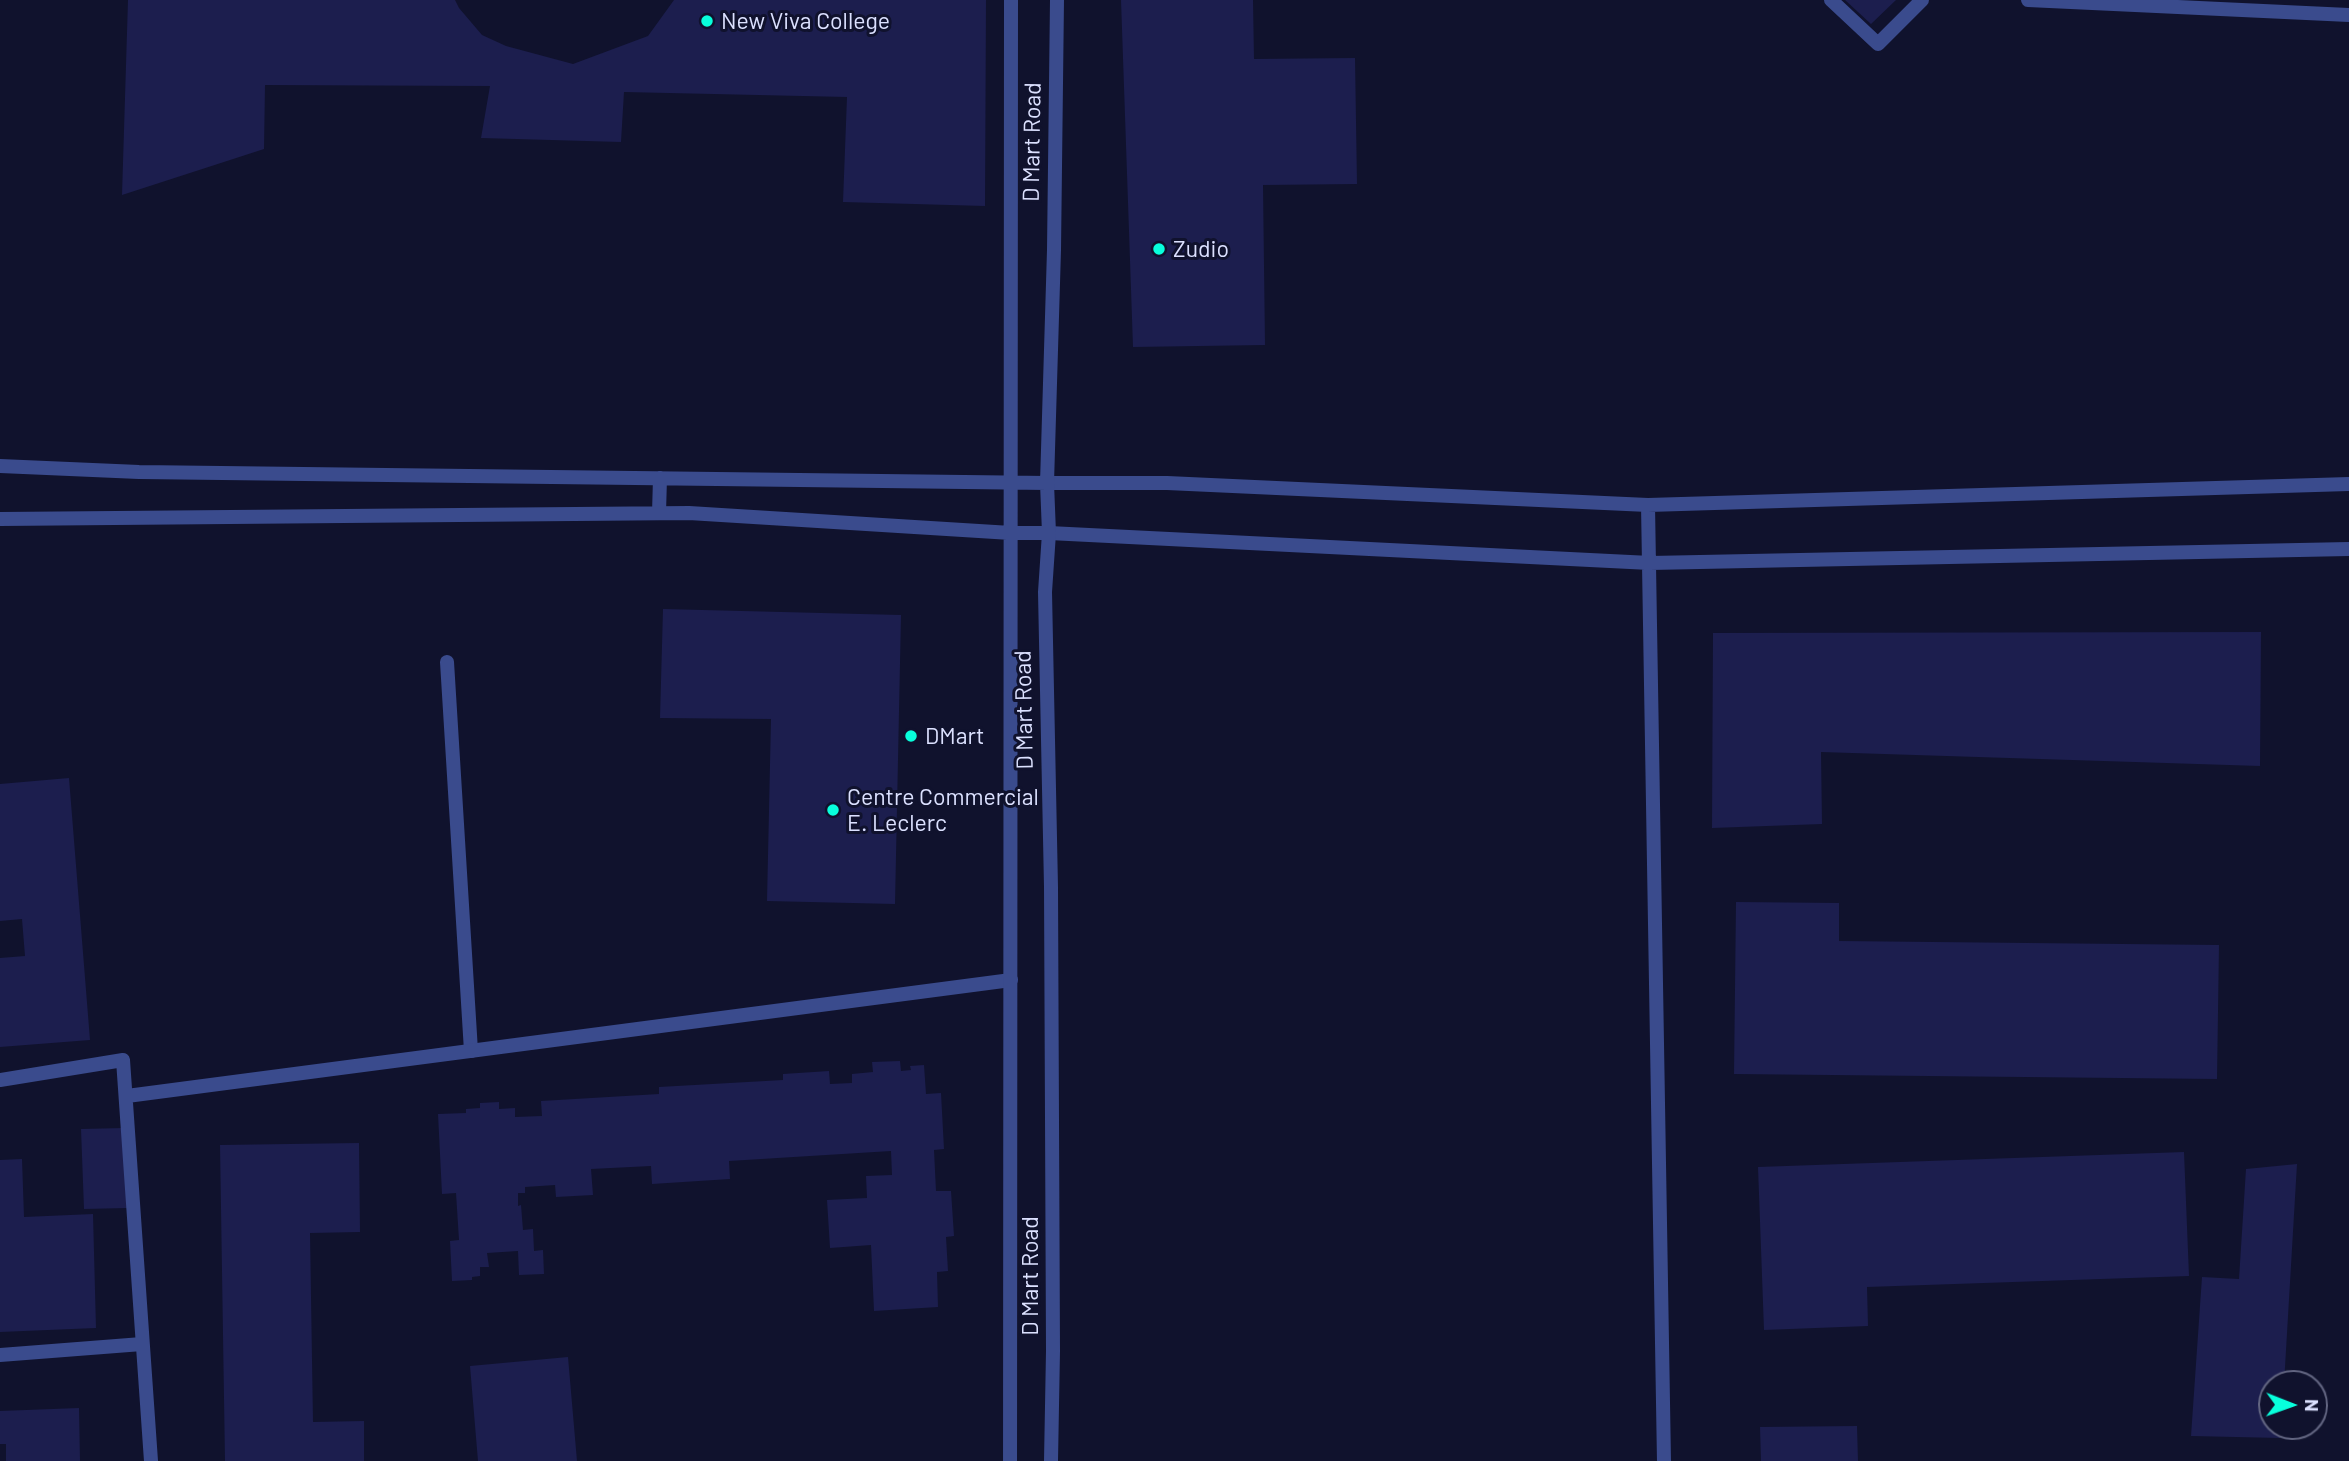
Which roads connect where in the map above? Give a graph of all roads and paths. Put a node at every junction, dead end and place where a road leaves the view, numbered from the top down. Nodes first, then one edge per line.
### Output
1 (1011, 0) edge
2 (1057, 0) edge
3 (1830, 0) edge
4 (1922, 0) edge
5 (2028, 0) edge
6 (2349, 15) edge
7 (0, 466) edge
8 (660, 478) junction
9 (1009, 482) junction
10 (1047, 483) junction
11 (2349, 484) edge
12 (1648, 505) junction
13 (659, 513) junction
14 (0, 520) edge
15 (1011, 533) junction
16 (1049, 533) junction
17 (2349, 549) edge
18 (1650, 563) junction
19 (447, 662) dead end
20 (1011, 980) junction
21 (471, 1051) junction
22 (0, 1080) edge
23 (127, 1096) junction
24 (142, 1343) junction
25 (0, 1355) edge
26 (151, 1461) edge
27 (1010, 1461) edge
28 (1051, 1461) edge
29 (1664, 1461) edge

1 - 9 street, D Mart Road
2 - 10 street, D Mart Road
3 - 4 street
5 - 6 street
7 - 8 street
8 - 9 street
8 - 13 street
9 - 10 street
9 - 15 street, D Mart Road
10 - 12 street
10 - 16 street, D Mart Road
11 - 12 street
12 - 18 street
13 - 14 street
13 - 15 street
15 - 16 street
15 - 20 street, D Mart Road
16 - 18 street
16 - 28 street, D Mart Road
17 - 18 street
18 - 29 street
19 - 21 street
20 - 21 street
20 - 27 street, D Mart Road
21 - 23 street
22 - 23 street
23 - 24 street
24 - 25 street
24 - 26 street

